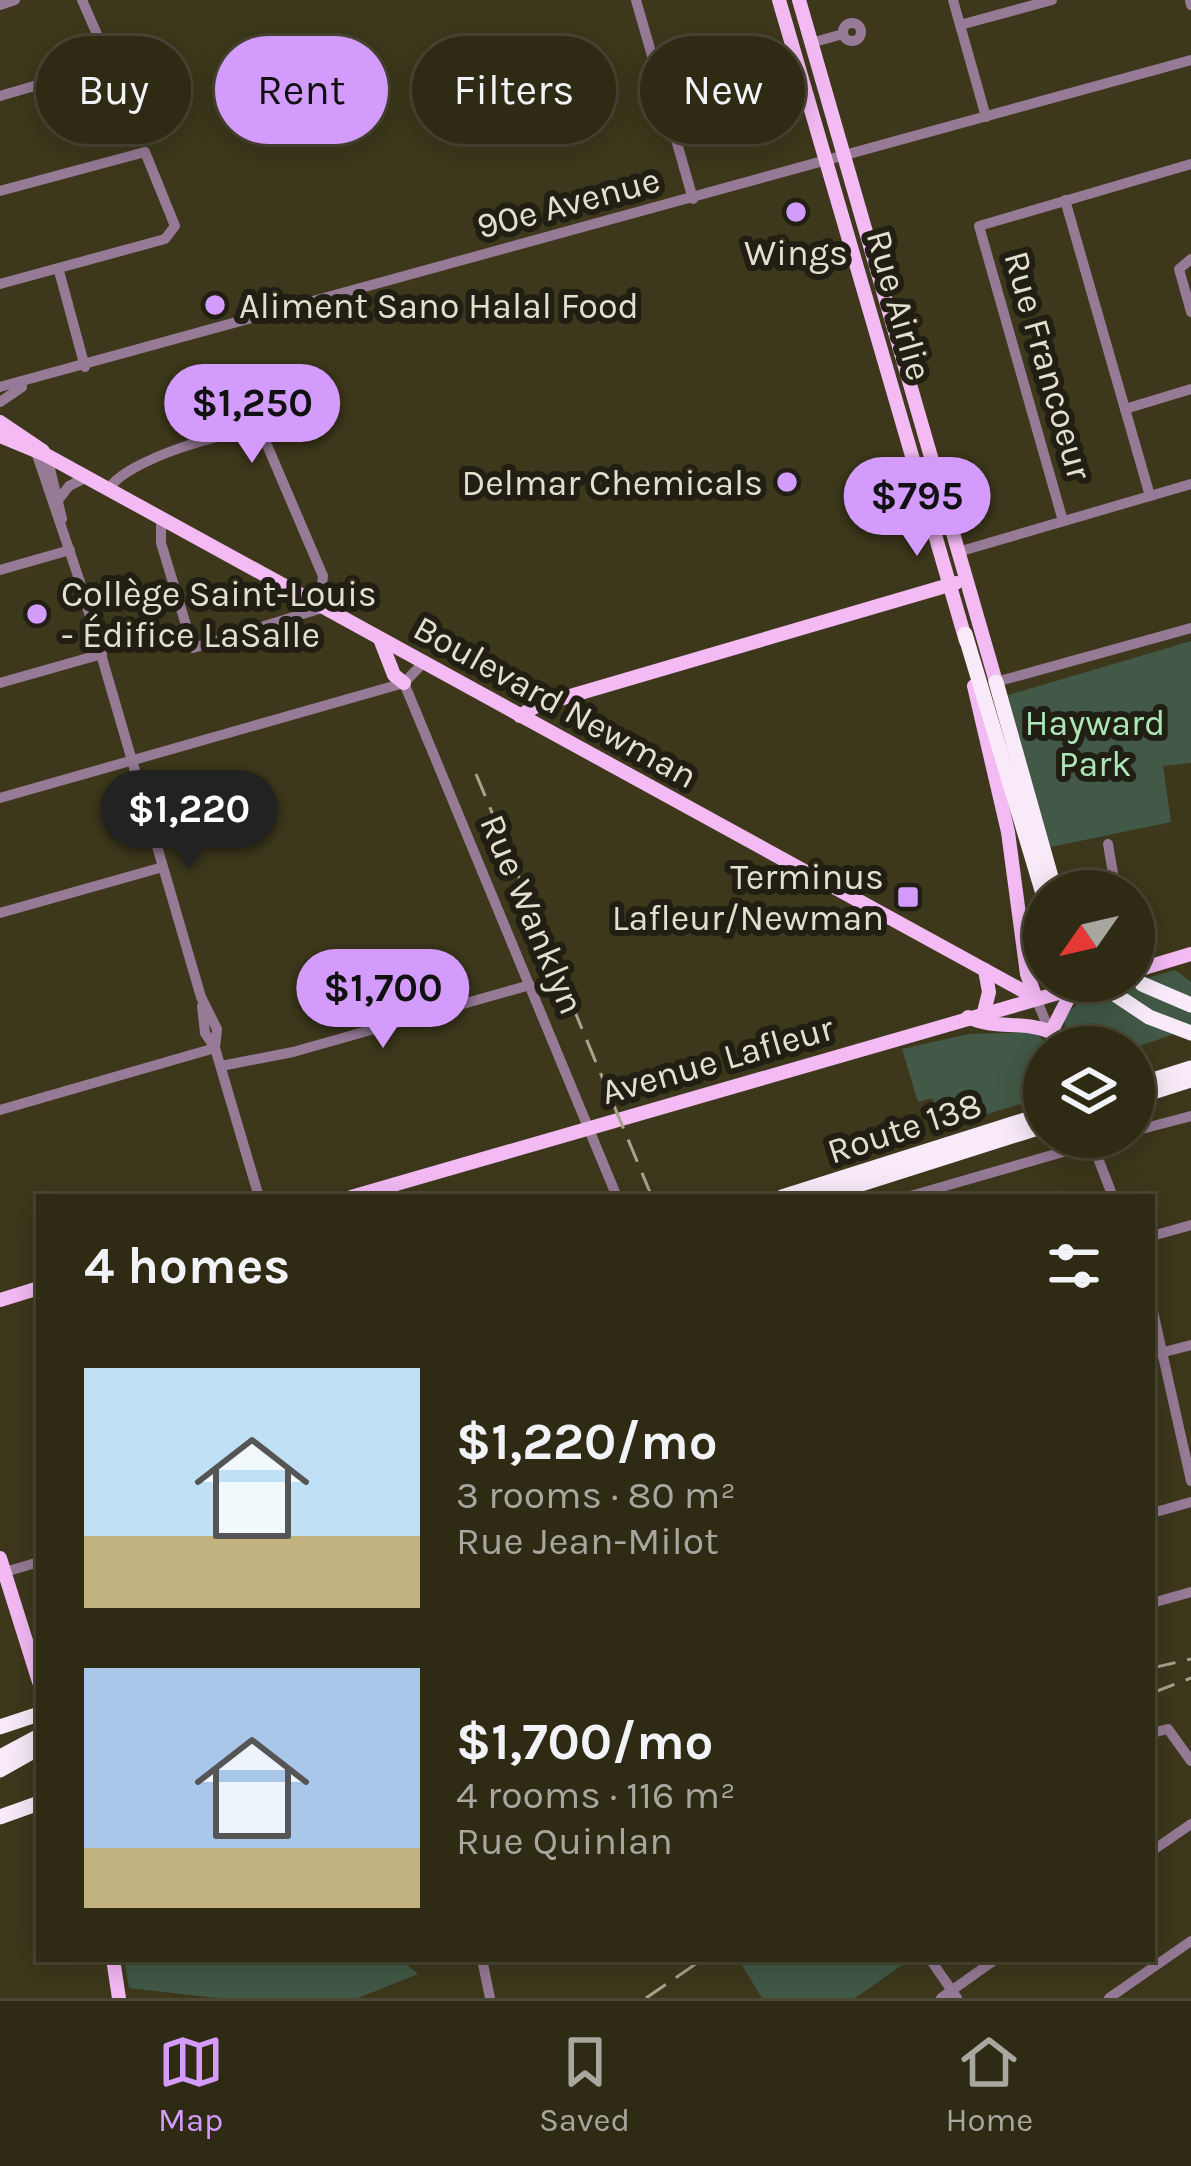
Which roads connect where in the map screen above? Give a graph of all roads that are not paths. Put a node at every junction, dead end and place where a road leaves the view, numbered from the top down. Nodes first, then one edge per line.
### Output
1 (15, 0) edge
2 (82, 0) edge
3 (636, 0) edge
4 (779, 0) edge
5 (799, 0) edge
6 (953, 0) edge
7 (1052, 0) edge
8 (0, 5) edge
9 (960, 25) junction
10 (843, 34) dead end
11 (811, 43) junction
12 (1191, 60) edge
13 (0, 96) edge
14 (986, 117) junction
15 (844, 156) junction
16 (826, 161) junction
17 (1191, 164) edge
18 (0, 191) edge
19 (693, 199) junction
20 (1065, 200) junction
21 (1191, 259) edge
22 (59, 271) junction
23 (0, 284) edge
24 (1191, 313) edge
25 (85, 367) junction
26 (30, 382) junction
27 (1, 386) edge
28 (1191, 389) edge
29 (0, 402) edge
30 (1125, 409) junction
31 (0, 422) edge
32 (0, 436) edge
33 (41, 453) junction
34 (87, 477) junction
35 (1191, 484) edge
36 (110, 489) junction
37 (1150, 496) junction
38 (59, 499) junction
39 (161, 517) junction
40 (1063, 520) junction
41 (62, 529) junction
42 (70, 550) junction
43 (958, 551) junction
44 (0, 570) edge
45 (967, 580) junction
46 (950, 585) junction
47 (321, 605) junction
48 (1191, 628) edge
49 (965, 634) junction
50 (380, 638) junction
51 (101, 654) junction
52 (424, 662) junction
53 (996, 682) junction
54 (0, 683) edge
55 (404, 683) junction
56 (520, 716) junction
57 (132, 760) junction
58 (0, 798) edge
59 (1108, 844) dead end
60 (163, 867) junction
61 (1036, 870) edge
62 (1049, 870) edge
63 (1112, 870) edge
64 (0, 913) edge
65 (1023, 944) edge
66 (1191, 954) edge
67 (985, 970) junction
68 (1155, 970) edge
69 (530, 985) junction
70 (1155, 987) edge
71 (1023, 991) edge
72 (1023, 1002) edge
73 (1128, 1002) edge
74 (1191, 1005) edge
75 (984, 1012) junction
76 (968, 1017) junction
77 (1029, 1026) edge
78 (1191, 1033) edge
79 (215, 1048) junction
80 (221, 1066) junction
81 (1191, 1068) edge
82 (1155, 1079) edge
83 (1191, 1080) edge
84 (1155, 1091) edge
85 (0, 1110) edge
86 (1191, 1116) edge
87 (1023, 1121) edge
88 (1155, 1125) edge
89 (589, 1128) junction
90 (1023, 1133) edge
91 (1033, 1158) edge
92 (1098, 1158) edge
93 (259, 1194) edge
94 (361, 1194) edge
95 (616, 1194) edge
96 (791, 1194) edge
97 (829, 1194) edge
98 (917, 1194) edge
99 (1112, 1194) edge
100 (1191, 1225) edge
101 (1155, 1235) edge
102 (36, 1289) edge
103 (0, 1300) edge
104 (1155, 1318) edge
105 (1191, 1345) edge
106 (1164, 1352) junction
107 (1191, 1481) edge
108 (1191, 1502) edge
109 (1155, 1512) edge
110 (36, 1562) edge
111 (2, 1565) edge
112 (1191, 1592) edge
113 (1155, 1602) edge
114 (36, 1673) edge
115 (36, 1715) edge
116 (0, 1727) edge
117 (1155, 1732) edge
118 (36, 1738) edge
119 (36, 1750) edge
120 (0, 1757) edge
121 (1191, 1761) edge
122 (0, 1770) edge
123 (36, 1804) edge
124 (0, 1817) edge
125 (1191, 1824) edge
126 (1155, 1849) edge
127 (1191, 1941) edge
128 (112, 1962) edge
129 (483, 1962) edge
130 (932, 1962) edge
131 (992, 1962) edge
132 (950, 1996) edge
133 (118, 1998) edge
134 (490, 1998) edge
135 (1109, 1998) edge

1 - 8 street
2 - 13 street
3 - 19 street
4 - 16 main road, Rue Airlie
5 - 11 main road, Rue Airlie
6 - 9 street
7 - 9 street
9 - 14 street
10 - 11 street
11 - 15 main road, Rue Airlie
12 - 14 street, 90e Avenue
14 - 15 street, 90e Avenue
15 - 16 street, 90e Avenue
15 - 43 main road, Rue Airlie
16 - 19 street, 90e Avenue
16 - 46 main road, Rue Airlie
17 - 20 street
18 - 22 street
19 - 25 street, 90e Avenue
20 - 30 street
20 - 40 street, Rue Francoeur
21 - 24 street
22 - 23 street
22 - 25 street
25 - 26 street, 90e Avenue
26 - 27 street, 90e Avenue
26 - 29 street, 90e Avenue
28 - 30 street
30 - 37 street
31 - 33 main road, Boulevard Newman
32 - 33 main road, Boulevard Newman
33 - 34 main road, Boulevard Newman
33 - 38 street
33 - 41 street
34 - 36 main road, Boulevard Newman
34 - 38 street
35 - 37 street
36 - 39 main road, Boulevard Newman
36 - 47 street
37 - 40 street
38 - 41 street
39 - 47 main road, Boulevard Newman
39 - 47 street
40 - 43 street
41 - 42 street
42 - 44 street
42 - 51 street
43 - 45 main road, Rue Airlie
45 - 46 main road
45 - 53 main road, Rue Airlie
46 - 49 main road, Rue Airlie
46 - 56 main road
47 - 50 main road, Boulevard Newman
48 - 53 street
49 - 61 highway
49 - 65 main road, Rue Airlie
50 - 52 main road, Boulevard Newman
50 - 55 main road
51 - 54 street
51 - 57 street
52 - 55 street
52 - 56 main road, Boulevard Newman
53 - 62 highway
55 - 57 street
55 - 69 street, Rue Wanklyn
56 - 67 main road, Boulevard Newman
57 - 58 street
57 - 60 street
59 - 63 street
60 - 64 street
60 - 79 street
66 - 68 main road
67 - 71 main road, Boulevard Newman
67 - 75 main road
69 - 80 street
69 - 89 street, Rue Wanklyn
70 - 74 highway
72 - 75 main road, Avenue Lafleur
73 - 78 highway
75 - 76 main road, Avenue Lafleur
76 - 77 main road
76 - 89 main road, Avenue Lafleur
79 - 80 street
79 - 85 street
80 - 93 street
81 - 82 highway
83 - 84 highway
86 - 88 street
87 - 96 highway, Route 138
89 - 94 main road, Avenue Lafleur
89 - 95 street, Rue Wanklyn
90 - 97 highway, Route 138
91 - 98 street
92 - 99 street
100 - 101 street
102 - 103 main road
104 - 106 street
105 - 106 street
106 - 107 street
108 - 109 street
110 - 111 street
111 - 114 main road
112 - 113 street
115 - 116 highway
117 - 121 street
118 - 120 highway
119 - 122 highway
123 - 124 highway
125 - 126 street
127 - 135 street
128 - 133 main road
129 - 134 street
130 - 132 street
131 - 132 street

